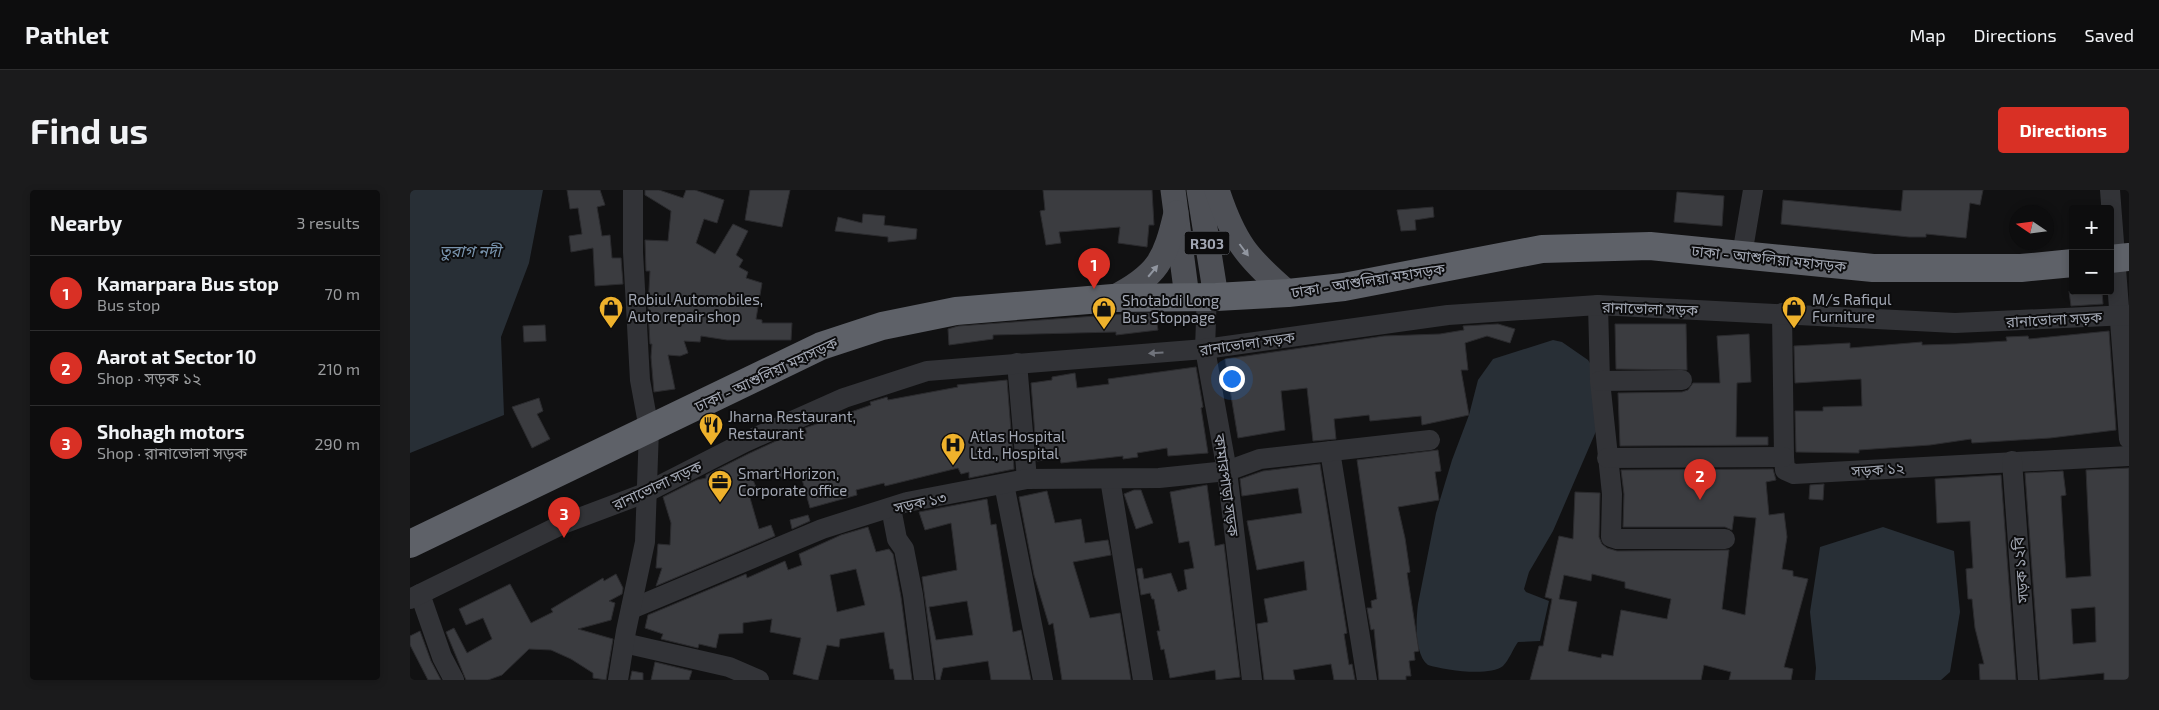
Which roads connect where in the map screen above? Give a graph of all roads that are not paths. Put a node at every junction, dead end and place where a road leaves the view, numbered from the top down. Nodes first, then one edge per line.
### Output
1 (633, 190) edge
2 (1199, 190) edge
3 (1217, 190) edge
4 (1753, 190) edge
5 (2110, 190) edge
6 (1175, 201) edge
7 (1742, 255) junction
8 (2118, 258) edge
9 (2069, 263) edge
10 (1288, 293) junction
11 (1203, 295) junction
12 (1113, 298) junction
13 (1598, 305) junction
14 (1782, 313) junction
15 (2125, 315) edge
16 (1205, 349) junction
17 (1017, 363) junction
18 (1600, 380) junction
19 (1682, 380) dead end
20 (649, 429) junction
21 (2129, 439) edge
22 (1430, 440) dead end
23 (1330, 451) junction
24 (2129, 456) edge
25 (1784, 457) junction
26 (1607, 458) junction
27 (2012, 461) junction
28 (1227, 471) junction
29 (1027, 479) junction
30 (1110, 479) junction
31 (1004, 484) junction
32 (646, 493) junction
33 (891, 508) junction
34 (1725, 539) dead end
35 (410, 544) edge
36 (415, 597) edge
37 (630, 609) junction
38 (624, 643) junction
39 (454, 680) edge
40 (618, 680) edge
41 (760, 680) edge
42 (924, 680) edge
43 (1043, 680) edge
44 (1143, 680) edge
45 (1252, 680) edge
46 (1367, 680) edge
47 (2028, 680) edge

1 - 20 street
2 - 11 main road, R303
3 -> 10 main road
4 - 7 street
5 - 8 street
6 - 11 main road, R303
12 -> 6 main road
7 - 9 highway, ঢাকা - আশুলিয়া মহাসড়ক
7 - 10 highway, ঢাকা - আশুলিয়া মহাসড়ক
8 - 15 street
10 - 11 highway, ঢাকা - আশুলিয়া মহাসড়ক
11 - 12 highway, ঢাকা - আশুলিয়া মহাসড়ক
11 - 16 street, কামারপাড়া সড়ক
12 - 20 highway, ঢাকা - আশুলিয়া মহাসড়ক
13 - 14 street, রানাভোলা সড়ক
13 - 16 street, রানাভোলা সড়ক
13 - 18 street
14 - 15 street, রানাভোলা সড়ক
14 - 25 street
15 - 21 street
16 -> 17 street, রানাভোলা সড়ক
16 - 28 street, কামারপাড়া সড়ক
17 - 29 street
17 - 32 street, রানাভোলা সড়ক
18 - 19 street
18 - 26 street
20 - 32 street
20 - 35 highway, ঢাকা - আশুলিয়া মহাসড়ক
22 - 23 street, সড়ক ১৩
23 - 28 street, সড়ক ১৩
23 - 46 street
24 - 27 street, সড়ক ১২
25 - 26 street
25 - 27 street, সড়ক ১২
26 - 34 street
27 - 47 street, সড়ক ১২বি
28 - 30 street, সড়ক ১৩
28 - 45 street, কামারপাড়া সড়ক
29 - 30 street, সড়ক ১৩
29 - 31 street, সড়ক ১৩
30 - 44 street
31 - 33 street, সড়ক ১৩
31 - 43 street
32 - 36 street, রানাভোলা সড়ক
32 - 37 street
33 - 37 street, সড়ক ১৩
33 - 42 street
36 - 39 street
37 - 38 street
38 - 40 street
38 - 41 street

